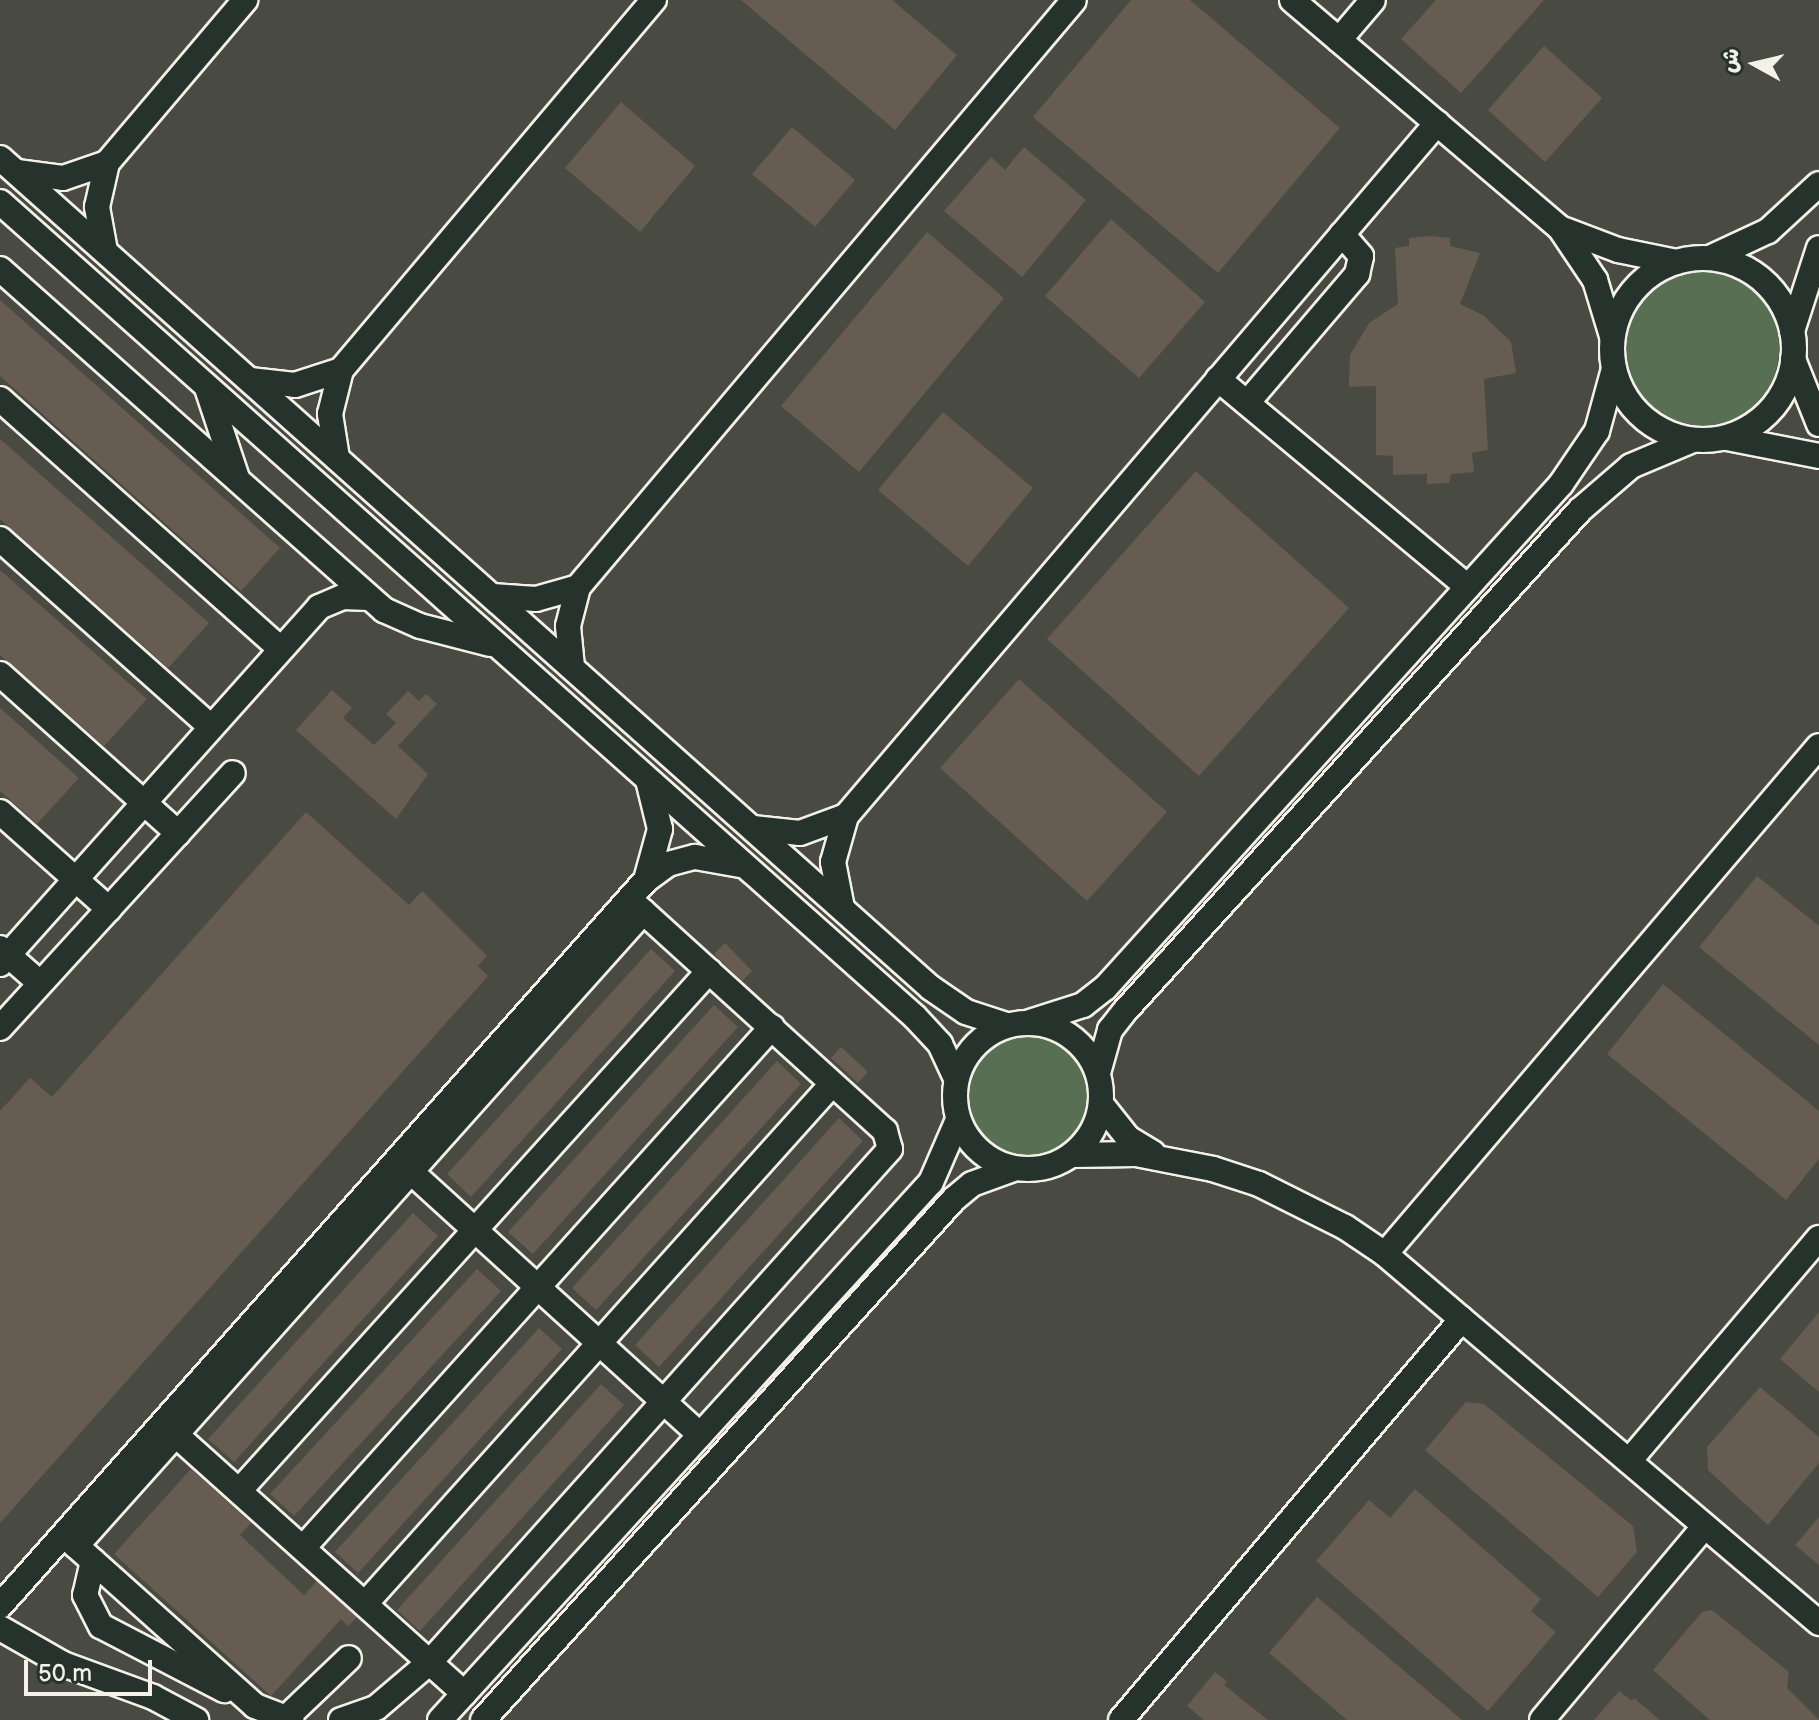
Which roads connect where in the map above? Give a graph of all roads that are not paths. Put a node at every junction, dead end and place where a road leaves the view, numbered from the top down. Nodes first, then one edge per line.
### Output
1 (245, 0) edge
2 (654, 0) edge
3 (1074, 0) edge
4 (1292, 0) edge
5 (1373, 0) edge
6 (1339, 40) junction
7 (1437, 123) junction
8 (107, 163) junction
9 (8, 165) edge
10 (1819, 184) edge
11 (0, 202) edge
12 (1560, 228) junction
13 (1342, 234) junction
14 (1819, 248) edge
15 (105, 251) junction
16 (1709, 258) junction
17 (1677, 262) junction
18 (0, 269) edge
19 (1792, 331) junction
20 (1613, 340) junction
21 (1793, 359) junction
22 (1614, 369) junction
23 (341, 370) junction
24 (248, 379) junction
25 (1218, 379) junction
26 (206, 385) junction
27 (0, 399) edge
28 (1247, 403) junction
29 (1819, 424) edge
30 (1724, 438) junction
31 (1693, 440) junction
32 (1819, 456) edge
33 (337, 458) junction
34 (239, 482) junction
35 (0, 539) edge
36 (321, 555) junction
37 (578, 587) junction
38 (1468, 587) junction
39 (492, 596) junction
40 (369, 598) junction
41 (319, 607) junction
42 (281, 649) junction
43 (502, 649) junction
44 (572, 667) junction
45 (0, 674) edge
46 (211, 727) junction
47 (1819, 746) edge
48 (233, 773) dead end
49 (647, 778) junction
50 (144, 803) junction
51 (0, 812) edge
52 (846, 816) junction
53 (751, 827) junction
54 (178, 833) junction
55 (747, 867) junction
56 (76, 880) junction
57 (646, 880) junction
58 (636, 905) junction
59 (842, 908) junction
60 (109, 909) junction
61 (3, 956) edge
62 (709, 971) junction
63 (40, 983) junction
64 (1018, 1024) junction
65 (772, 1027) junction
66 (0, 1028) edge
67 (1098, 1073) junction
68 (956, 1078) junction
69 (832, 1084) junction
70 (1101, 1104) junction
71 (958, 1120) junction
72 (1073, 1155) junction
73 (1166, 1158) junction
74 (404, 1166) junction
75 (1013, 1169) junction
76 (475, 1230) junction
77 (1819, 1238) edge
78 (1385, 1254) junction
79 (537, 1287) junction
80 (1462, 1319) junction
81 (599, 1344) junction
82 (661, 1399) junction
83 (169, 1429) junction
84 (700, 1435) junction
85 (1629, 1461) junction
86 (239, 1491) junction
87 (1705, 1526) junction
88 (78, 1547) junction
89 (303, 1548) junction
90 (365, 1604) junction
91 (0, 1606) edge
92 (1819, 1623) edge
93 (0, 1628) edge
94 (349, 1658) dead end
95 (430, 1662) junction
96 (464, 1693) junction
97 (255, 1706) junction
98 (288, 1719) edge
99 (196, 1720) edge
100 (341, 1720) edge
101 (440, 1720) edge
102 (483, 1720) edge
103 (1121, 1720) edge
104 (1542, 1720) edge

1 - 8 street
2 - 23 street
3 - 37 street
4 - 6 street
5 - 6 street
6 - 7 street
7 - 12 street
7 - 13 street
8 - 9 street
8 - 15 street
9 - 15 street
10 - 16 street
11 - 26 street
12 - 17 street
12 - 20 street
13 - 25 street
13 - 28 street
14 - 19 street
15 - 24 street
16 - 17 street
16 - 19 street
17 - 20 street
18 - 34 street
19 - 21 street
20 - 22 street
21 - 29 street
21 - 30 street
22 - 31 street
22 - 38 street
23 - 24 street
23 - 33 street
24 - 33 street
25 - 28 street
25 - 52 street
26 - 34 street
26 - 43 street
27 - 42 street
28 - 38 street
30 - 31 street
30 - 32 street
31 - 67 street
33 - 39 street
34 - 36 street
35 - 46 street
36 - 40 street
36 - 41 street
37 - 39 street
37 - 44 street
38 - 64 street
39 - 44 street
40 - 41 street
40 - 43 street
41 - 42 street
42 - 46 street
43 - 49 street
44 - 53 street
45 - 50 street
46 - 50 street
47 - 78 street
48 - 54 street
49 - 55 street
49 - 57 street
50 - 54 street
50 - 56 street
51 - 56 street
52 - 53 street
52 - 59 street
53 - 59 street
54 - 60 street
55 - 57 street
55 - 68 street
56 - 60 street
56 - 61 street
57 - 58 street
58 - 62 street
58 - 74 street
59 - 64 street
60 - 63 street
61 - 63 street
62 - 65 street
62 - 76 street
63 - 66 street
64 - 67 street
64 - 68 street
65 - 69 street
65 - 79 street
67 - 70 street
68 - 71 street
69 - 81 street
69 - 82 street
70 - 72 street
70 - 73 street
71 - 75 street
71 - 84 street
72 - 73 street
72 - 75 street
73 - 78 street
74 - 76 street
74 - 83 street
75 - 102 street
76 - 79 street
76 - 86 street
77 - 85 street
78 - 80 street
79 - 81 street
79 - 89 street
80 - 85 street
80 - 103 street
81 - 82 street
81 - 90 street
82 - 84 street
82 - 95 street
83 - 86 street
83 - 88 street
84 - 96 street
85 - 87 street
86 - 89 street
87 - 92 street
87 - 104 street
88 - 91 street
88 - 97 street
88 - 97 street
89 - 90 street
90 - 95 street
93 - 99 street
94 - 98 street
95 - 96 street
95 - 100 street
96 - 101 street
97 - 98 street

